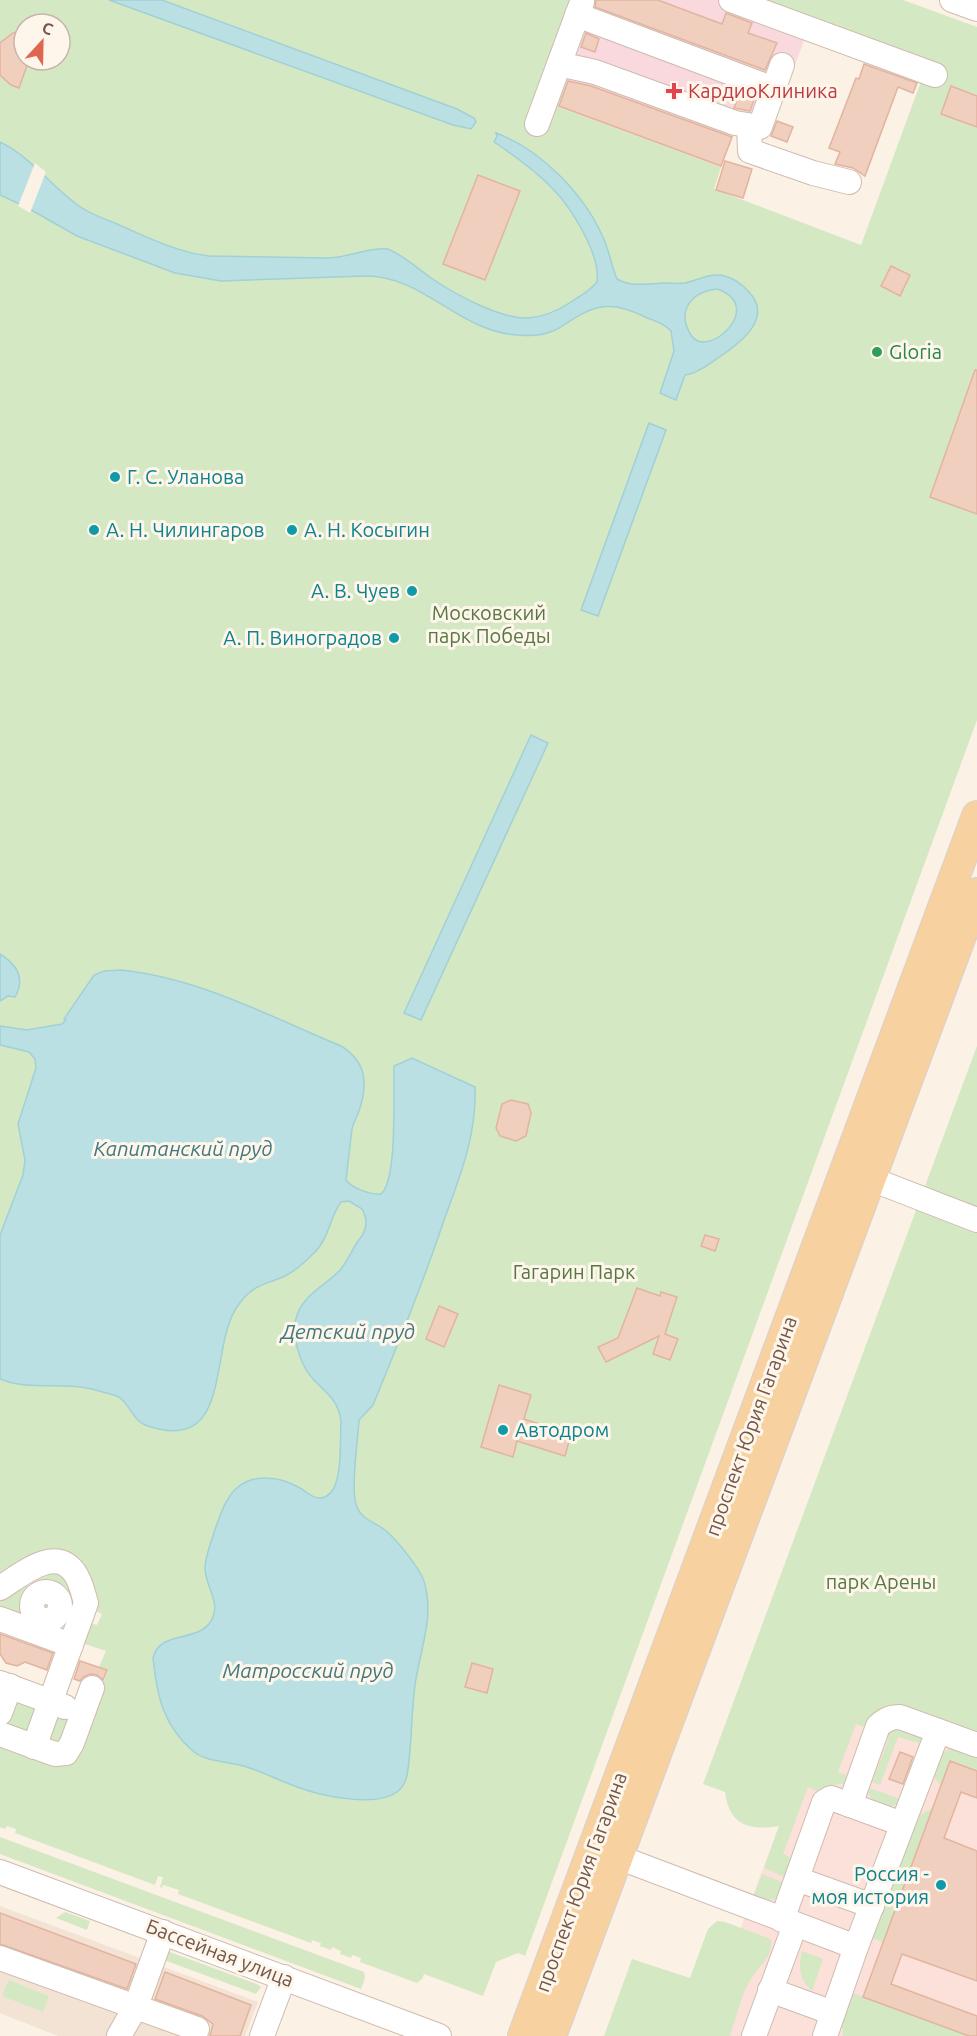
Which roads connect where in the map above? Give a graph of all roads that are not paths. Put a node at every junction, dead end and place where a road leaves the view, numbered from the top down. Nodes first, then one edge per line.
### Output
1 (731, 0) edge
2 (952, 0) edge
3 (580, 8) edge
4 (977, 9) edge
5 (559, 64) junction
6 (782, 65) dead end
7 (935, 75) dead end
8 (774, 88) junction
9 (537, 124) dead end
10 (748, 126) junction
11 (849, 182) dead end
12 (977, 816) edge
13 (977, 892) edge
14 (871, 1179) junction
15 (977, 1220) edge
16 (27, 1571) junction
17 (0, 1588) edge
18 (82, 1591) junction
19 (49, 1597) junction
20 (0, 1619) edge
21 (39, 1625) junction
22 (71, 1645) junction
23 (5, 1685) edge
24 (92, 1688) dead end
25 (51, 1702) junction
26 (0, 1713) edge
27 (83, 1713) junction
28 (938, 1731) junction
29 (0, 1734) edge
30 (977, 1745) edge
31 (34, 1747) junction
32 (850, 1805) junction
33 (902, 1824) junction
34 (618, 1857) junction
35 (0, 1872) edge
36 (797, 1878) junction
37 (872, 1906) junction
38 (788, 1922) junction
39 (163, 1932) junction
40 (856, 1947) junction
41 (0, 1958) edge
42 (284, 1977) junction
43 (770, 1990) junction
44 (136, 2006) junction
45 (829, 2028) edge
46 (119, 2036) edge
47 (194, 2036) edge
48 (262, 2036) edge
49 (439, 2036) edge
50 (523, 2036) edge
51 (551, 2036) edge
52 (754, 2036) edge

1 - 7 street
2 - 4 street
3 - 5 street
3 - 8 street
5 - 9 street
5 - 10 street
6 - 8 street
8 - 10 street
10 - 11 street
12 - 50 main road, проспект Юрия Гагарина
13 - 14 main road, проспект Юрия Гагарина
14 - 15 street
14 - 34 main road, проспект Юрия Гагарина
16 - 17 street
16 - 18 street
16 - 19 street
18 - 19 street
18 - 22 street
19 - 21 street
20 - 21 street
21 - 22 street
22 - 25 street
23 - 25 street
23 - 26 street
24 - 27 street
25 - 27 street
25 - 31 street
27 - 31 street
28 - 30 street
28 - 32 street
28 - 33 street
29 - 31 street
32 - 33 street
32 - 36 street
33 - 37 street
34 - 38 street
34 - 51 main road, проспект Юрия Гагарина
35 - 39 street, Бассейная улица
36 - 37 street
36 - 38 street
37 - 40 street
38 - 40 street
38 - 43 street
39 - 42 street, Бассейная улица
39 - 44 street
40 - 45 street
41 - 44 street
42 - 48 street
42 - 49 street, Бассейная улица
43 - 45 street
43 - 52 street
44 - 46 street
44 - 47 street

